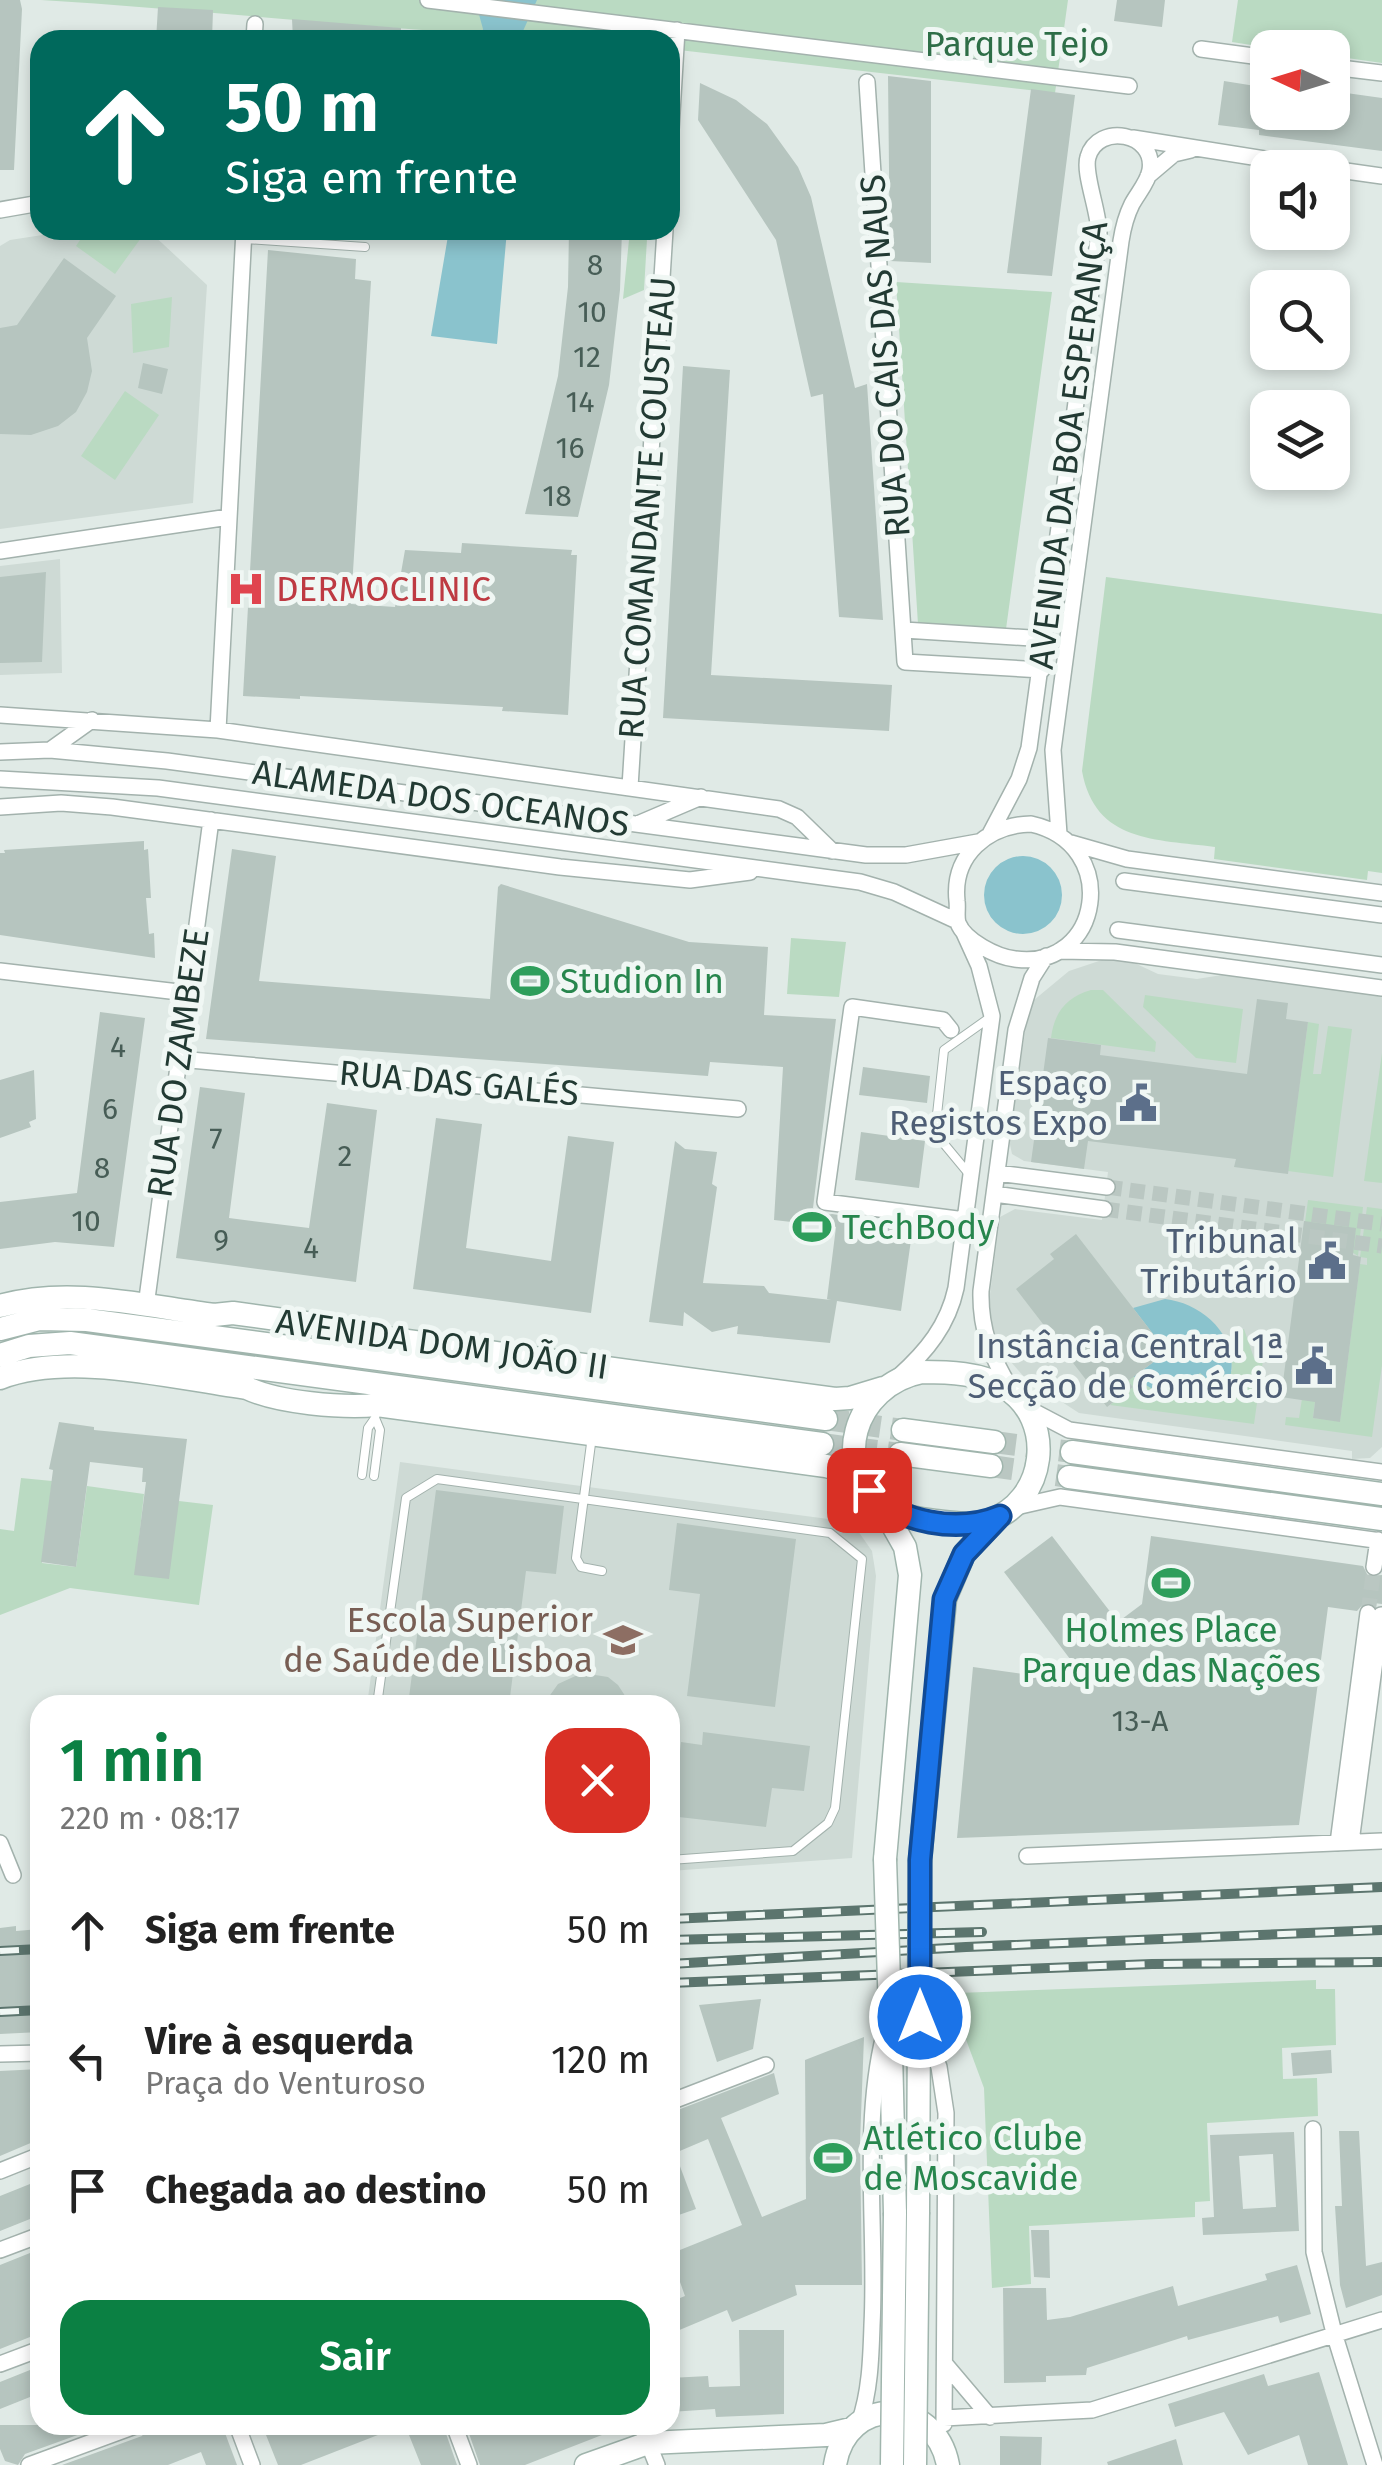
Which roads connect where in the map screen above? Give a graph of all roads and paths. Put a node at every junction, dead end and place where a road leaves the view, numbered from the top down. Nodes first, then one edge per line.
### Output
1 (428, 0) edge
2 (678, 30) edge
3 (680, 30) edge
4 (1202, 49) dead end
5 (1250, 56) edge
6 (1350, 70) edge
7 (1382, 74) edge
8 (867, 82) dead end
9 (1130, 86) dead end
10 (1133, 138) junction
11 (1200, 150) junction
12 (1250, 157) edge
13 (1350, 172) edge
14 (1382, 176) edge
15 (1147, 178) junction
16 (30, 206) edge
17 (0, 210) edge
18 (243, 240) edge
19 (299, 240) edge
20 (664, 240) edge
21 (365, 247) dead end
22 (229, 517) junction
23 (0, 551) edge
24 (904, 630) junction
25 (1046, 638) junction
26 (1042, 670) junction
27 (0, 715) edge
28 (92, 720) junction
29 (218, 730) junction
30 (50, 750) junction
31 (0, 752) edge
32 (0, 779) edge
33 (42, 780) junction
34 (630, 787) junction
35 (701, 797) junction
36 (0, 807) edge
37 (112, 807) junction
38 (211, 820) junction
39 (638, 824) junction
40 (984, 838) junction
41 (1064, 838) junction
42 (832, 851) junction
43 (760, 870) junction
44 (1124, 881) dead end
45 (1382, 893) edge
46 (1382, 916) edge
47 (960, 927) junction
48 (1118, 930) dead end
49 (1052, 954) junction
50 (1382, 965) edge
51 (0, 971) edge
52 (1382, 988) edge
53 (187, 993) junction
54 (992, 1016) junction
55 (951, 1030) dead end
56 (179, 1059) junction
57 (738, 1109) dead end
58 (997, 1173) junction
59 (971, 1176) junction
60 (1107, 1188) tunnel mouth
61 (994, 1194) junction
62 (1104, 1209) tunnel mouth
63 (965, 1220) junction
64 (0, 1306) edge
65 (146, 1306) junction
66 (214, 1315) junction
67 (0, 1328) edge
68 (238, 1340) junction
69 (0, 1355) edge
70 (0, 1378) edge
71 (351, 1380) junction
72 (889, 1384) junction
73 (1021, 1401) junction
74 (376, 1412) junction
75 (826, 1419) tunnel mouth
76 (904, 1430) tunnel mouth
77 (592, 1435) junction
78 (994, 1442) tunnel mouth
79 (822, 1444) tunnel mouth
80 (1072, 1452) tunnel mouth
81 (900, 1454) tunnel mouth
82 (1382, 1456) edge
83 (991, 1466) tunnel mouth
84 (1362, 1470) junction
85 (1382, 1472) edge
86 (362, 1475) dead end
87 (374, 1476) dead end
88 (1069, 1477) tunnel mouth
89 (1382, 1494) edge
90 (874, 1495) junction
91 (583, 1498) junction
92 (1006, 1512) junction
93 (1381, 1533) edge
94 (1374, 1567) dead end
95 (602, 1571) dead end
96 (1374, 1614) tunnel mouth
97 (378, 1695) edge
98 (1382, 1841) edge
99 (1345, 1842) junction
100 (0, 1843) edge
101 (1027, 1856) dead end
102 (680, 1859) edge
103 (13, 1875) dead end
104 (890, 2012) junction
105 (920, 2017) junction
106 (30, 2053) edge
107 (0, 2054) edge
108 (766, 2064) dead end
109 (680, 2098) edge
110 (1313, 2129) dead end
111 (30, 2160) edge
112 (0, 2171) edge
113 (906, 2212) junction
114 (30, 2239) edge
115 (0, 2250) edge
116 (1382, 2320) edge
117 (1334, 2333) junction
118 (30, 2352) edge
119 (0, 2364) edge
120 (946, 2365) junction
121 (990, 2417) junction
122 (916, 2418) junction
123 (944, 2418) junction
124 (855, 2426) junction
125 (111, 2435) edge
126 (241, 2435) edge
127 (458, 2435) edge
128 (649, 2444) edge
129 (946, 2457) edge
130 (29, 2465) edge
131 (252, 2465) edge
132 (469, 2465) edge
133 (586, 2465) edge
134 (835, 2465) edge
135 (892, 2465) edge
136 (916, 2465) edge
137 (1375, 2465) edge

1 - 2 street
3 - 9 street
4 - 5 street
6 - 7 street
8 - 24 street, RUA DO CAIS DAS NAUS
10 - 11 street
10 - 15 street
10 - 25 street, AVENIDA DA BOA ESPERANÇA
11 - 12 street
11 - 15 street
13 - 14 street
15 - 41 street, AVENIDA DA BOA ESPERANÇA
16 - 17 street
18 - 22 street
19 - 21 lane
20 - 34 street, RUA COMANDANTE COUSTEAU
22 - 23 street
22 - 29 street
24 - 25 street
24 - 26 street, RUA DO CAIS DAS NAUS
25 - 26 street, AVENIDA DA BOA ESPERANÇA
26 - 40 street, AVENIDA DA BOA ESPERANÇA
27 - 28 street, ALAMEDA DOS OCEANOS
28 - 29 street, ALAMEDA DOS OCEANOS
28 - 30 street
29 - 34 street, ALAMEDA DOS OCEANOS
30 - 31 street, ALAMEDA DOS OCEANOS
30 - 39 street, ALAMEDA DOS OCEANOS
32 - 33 street, ALAMEDA DOS OCEANOS
33 - 37 street, ALAMEDA DOS OCEANOS
33 - 43 street, ALAMEDA DOS OCEANOS
34 - 35 street, ALAMEDA DOS OCEANOS
35 - 39 street
35 - 42 street, ALAMEDA DOS OCEANOS
36 - 37 street, ALAMEDA DOS OCEANOS
37 - 38 street, ALAMEDA DOS OCEANOS
38 - 43 street, ALAMEDA DOS OCEANOS
38 - 53 street, RUA DO ZAMBEZE
39 - 42 street, ALAMEDA DOS OCEANOS
40 - 41 street
40 - 42 street, ALAMEDA DOS OCEANOS
40 - 47 street
41 - 45 street
41 - 49 street
43 - 47 street, ALAMEDA DOS OCEANOS
44 - 46 street
47 - 49 street
47 - 54 street
48 - 50 street
49 - 52 street
49 - 58 street
51 - 53 street
53 - 56 street, RUA DO ZAMBEZE
54 - 59 street
54 - 59 lane
55 - 63 street
56 - 57 street, RUA DAS GALÉS
56 - 65 street, RUA DO ZAMBEZE
58 - 60 street
58 - 61 street
59 - 63 street
61 - 62 street
61 - 73 street
63 - 72 street
64 - 65 main road, AVENIDA DOM JOÃO II
65 - 66 main road, AVENIDA DOM JOÃO II
66 - 68 main road
66 - 72 main road, AVENIDA DOM JOÃO II
67 - 68 main road, AVENIDA DOM JOÃO II
68 - 75 main road, AVENIDA DOM JOÃO II
69 - 71 main road, AVENIDA DOM JOÃO II
70 - 74 main road, AVENIDA DOM JOÃO II
71 - 74 main road
71 - 79 main road, AVENIDA DOM JOÃO II
72 - 73 main road
72 - 90 main road
73 - 84 street
73 - 92 main road
74 - 77 main road, AVENIDA DOM JOÃO II
74 - 86 lane
74 - 87 lane
76 - 78 main road
77 - 90 main road, AVENIDA DOM JOÃO II
77 - 91 lane
80 - 89 main road
81 - 83 main road
82 - 84 street
84 - 85 street
88 - 93 main road
90 - 92 main road
90 - 104 main road, bridge
91 - 95 lane
91 - 97 lane
91 - 102 lane
92 - 93 street
92 - 105 main road, bridge
93 - 94 street
96 - 99 street
98 - 99 street
99 - 101 street
100 - 103 street
104 - 113 main road
104 - 124 street
105 - 113 main road
105 - 120 street
106 - 107 street
108 - 109 street
110 - 117 street
111 - 112 street
113 - 135 main road, bridge
113 - 136 main road, bridge
114 - 115 street
116 - 117 street
117 - 121 street
117 - 137 street
118 - 119 street
120 - 121 street
120 - 123 street
121 - 123 street
122 - 123 main road
122 - 124 main road
122 - 129 main road
123 - 129 street
124 - 128 main road
124 - 134 main road
125 - 130 street
126 - 131 street
127 - 132 street
128 - 133 main road

